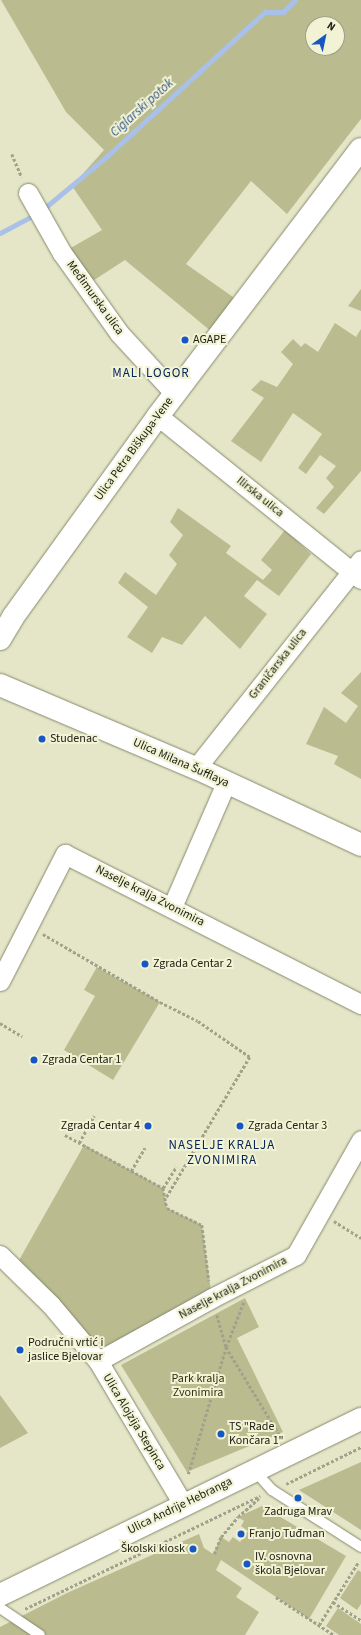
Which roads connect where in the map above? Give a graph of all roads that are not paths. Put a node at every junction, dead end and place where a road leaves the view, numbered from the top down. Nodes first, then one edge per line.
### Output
1 (358, 161) edge
2 (28, 192) road end
3 (175, 394) junction
4 (158, 416) junction
5 (358, 570) edge
6 (0, 639) edge
7 (0, 685) edge
8 (196, 768) junction
9 (226, 783) junction
10 (361, 845) edge
11 (172, 907) junction
12 (0, 981) edge
13 (361, 1004) edge
14 (361, 1140) edge
15 (0, 1255) edge
16 (98, 1362) junction
17 (361, 1419) edge
18 (254, 1470) junction
19 (183, 1504) junction
20 (361, 1547) edge
21 (0, 1595) edge
22 (0, 1608) edge
23 (40, 1635) edge

1 - 3 main road, Ulica Petra Biškupa-Vene
2 - 3 street, Međimurska ulica
3 - 4 main road, Ulica Petra Biškupa-Vene
4 - 5 street, Ilirska ulica
4 - 6 main road, Ulica Petra Biškupa-Vene
5 - 8 street, Graničarska ulica
7 - 8 main road, Ulica Milana Šufflaya
8 - 9 main road, Ulica Milana Šufflaya
9 - 10 main road, Ulica Milana Šufflaya
9 - 11 street
11 - 12 street, Naselje kralja Zvonimira
11 - 13 street, Naselje kralja Zvonimira
14 - 16 street, Naselje kralja Zvonimira
15 - 16 street, Ulica Alojzija Stepinca
16 - 19 street, Ulica Alojzija Stepinca
17 - 18 main road, Ulica Andrije Hebranga
18 - 19 main road, Ulica Andrije Hebranga
18 - 20 lane
19 - 21 main road, Ulica Andrije Hebranga
22 - 23 lane

